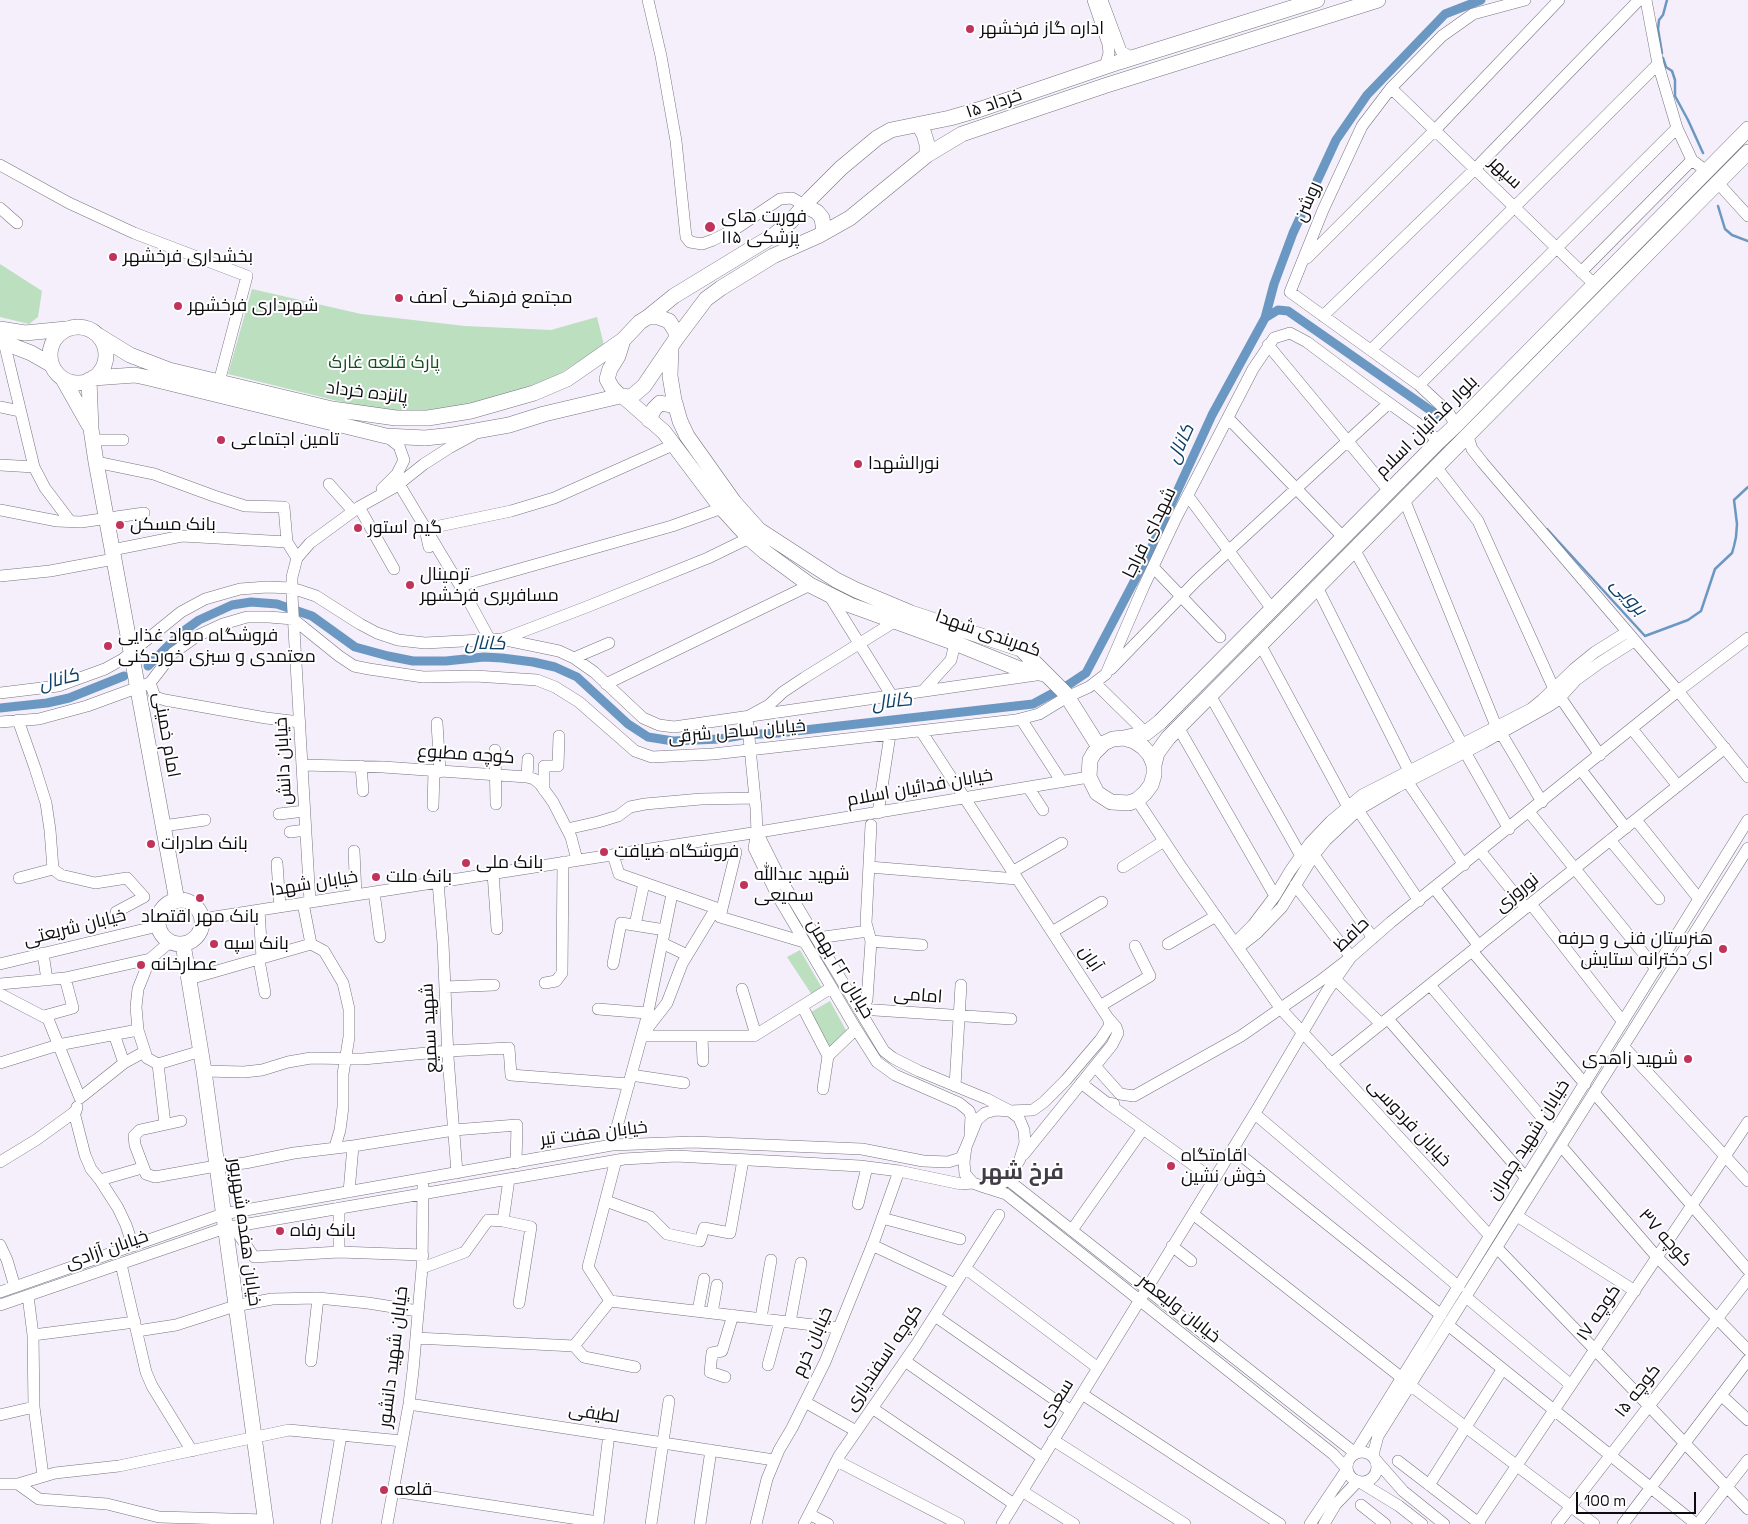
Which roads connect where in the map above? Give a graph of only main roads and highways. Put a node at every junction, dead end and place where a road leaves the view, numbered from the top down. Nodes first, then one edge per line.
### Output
1 (1317, 0) edge
2 (1378, 0) edge
3 (1275, 13) junction
4 (1282, 30) junction
5 (942, 120) junction
6 (919, 125) junction
7 (1748, 129) edge
8 (949, 142) junction
9 (1748, 152) edge
10 (927, 155) junction
11 (1706, 171) junction
12 (1718, 183) junction
13 (804, 205) junction
14 (824, 232) junction
15 (648, 317) junction
16 (67, 328) junction
17 (99, 336) junction
18 (1, 337) edge
19 (623, 340) junction
20 (674, 342) junction
21 (52, 366) junction
22 (63, 379) junction
23 (91, 379) junction
24 (622, 397) junction
25 (676, 406) junction
26 (649, 420) junction
27 (1462, 430) junction
28 (92, 434) junction
29 (1047, 676) junction
30 (1124, 738) junction
31 (1099, 747) junction
32 (1154, 765) junction
33 (177, 901) junction
34 (176, 943) junction
35 (266, 1522) edge

1 - 3 main road, ۱۵ خرداد
2 - 4 main road, ۱۵ خرداد
3 - 4 main road
3 - 5 main road, ۱۵ خرداد
4 - 8 main road, ۱۵ خرداد
5 - 6 main road, ۱۵ خرداد
5 - 8 main road
6 - 10 main road
6 - 13 main road, ۱۵ خرداد
7 - 11 main road, بلوار فدائیان اسلام
8 - 10 main road, ۱۵ خرداد
9 - 12 main road, بلوار فدائیان اسلام
10 - 14 main road, ۱۵ خرداد
11 - 12 main road
11 - 27 main road, بلوار فدائیان اسلام
12 - 27 main road, بلوار فدائیان اسلام
13 - 14 main road
13 - 15 main road, ۱۵ خرداد
14 - 20 main road, ۱۵ خرداد
15 - 19 main road, ۱۵ خرداد
15 - 20 main road
16 - 17 main road
16 - 18 main road
16 - 21 main road
17 - 19 main road, پانزده خرداد
17 - 23 main road
18 - 21 main road
19 - 24 main road, کمربندی شهدا
20 - 24 main road, ۱۵ خرداد
20 - 25 main road, کمربندی شهدا
21 - 22 main road
22 - 23 main road
22 - 28 main road, امام خمینی
23 - 24 main road, پانزده خرداد
23 - 28 main road, امام خمینی
24 - 26 main road, کمربندی شهدا
25 - 26 main road
25 - 29 main road, کمربندی شهدا
26 - 29 main road, کمربندی شهدا
27 - 30 main road, بلوار فدائیان اسلام
27 - 32 main road, بلوار فدائیان اسلام
28 - 33 main road, امام خمینی
29 - 31 main road
30 - 31 main road
30 - 32 main road
31 - 32 main road
33 - 34 main road
33 - 34 main road
34 - 35 main road, خیابان هفده شهریور

